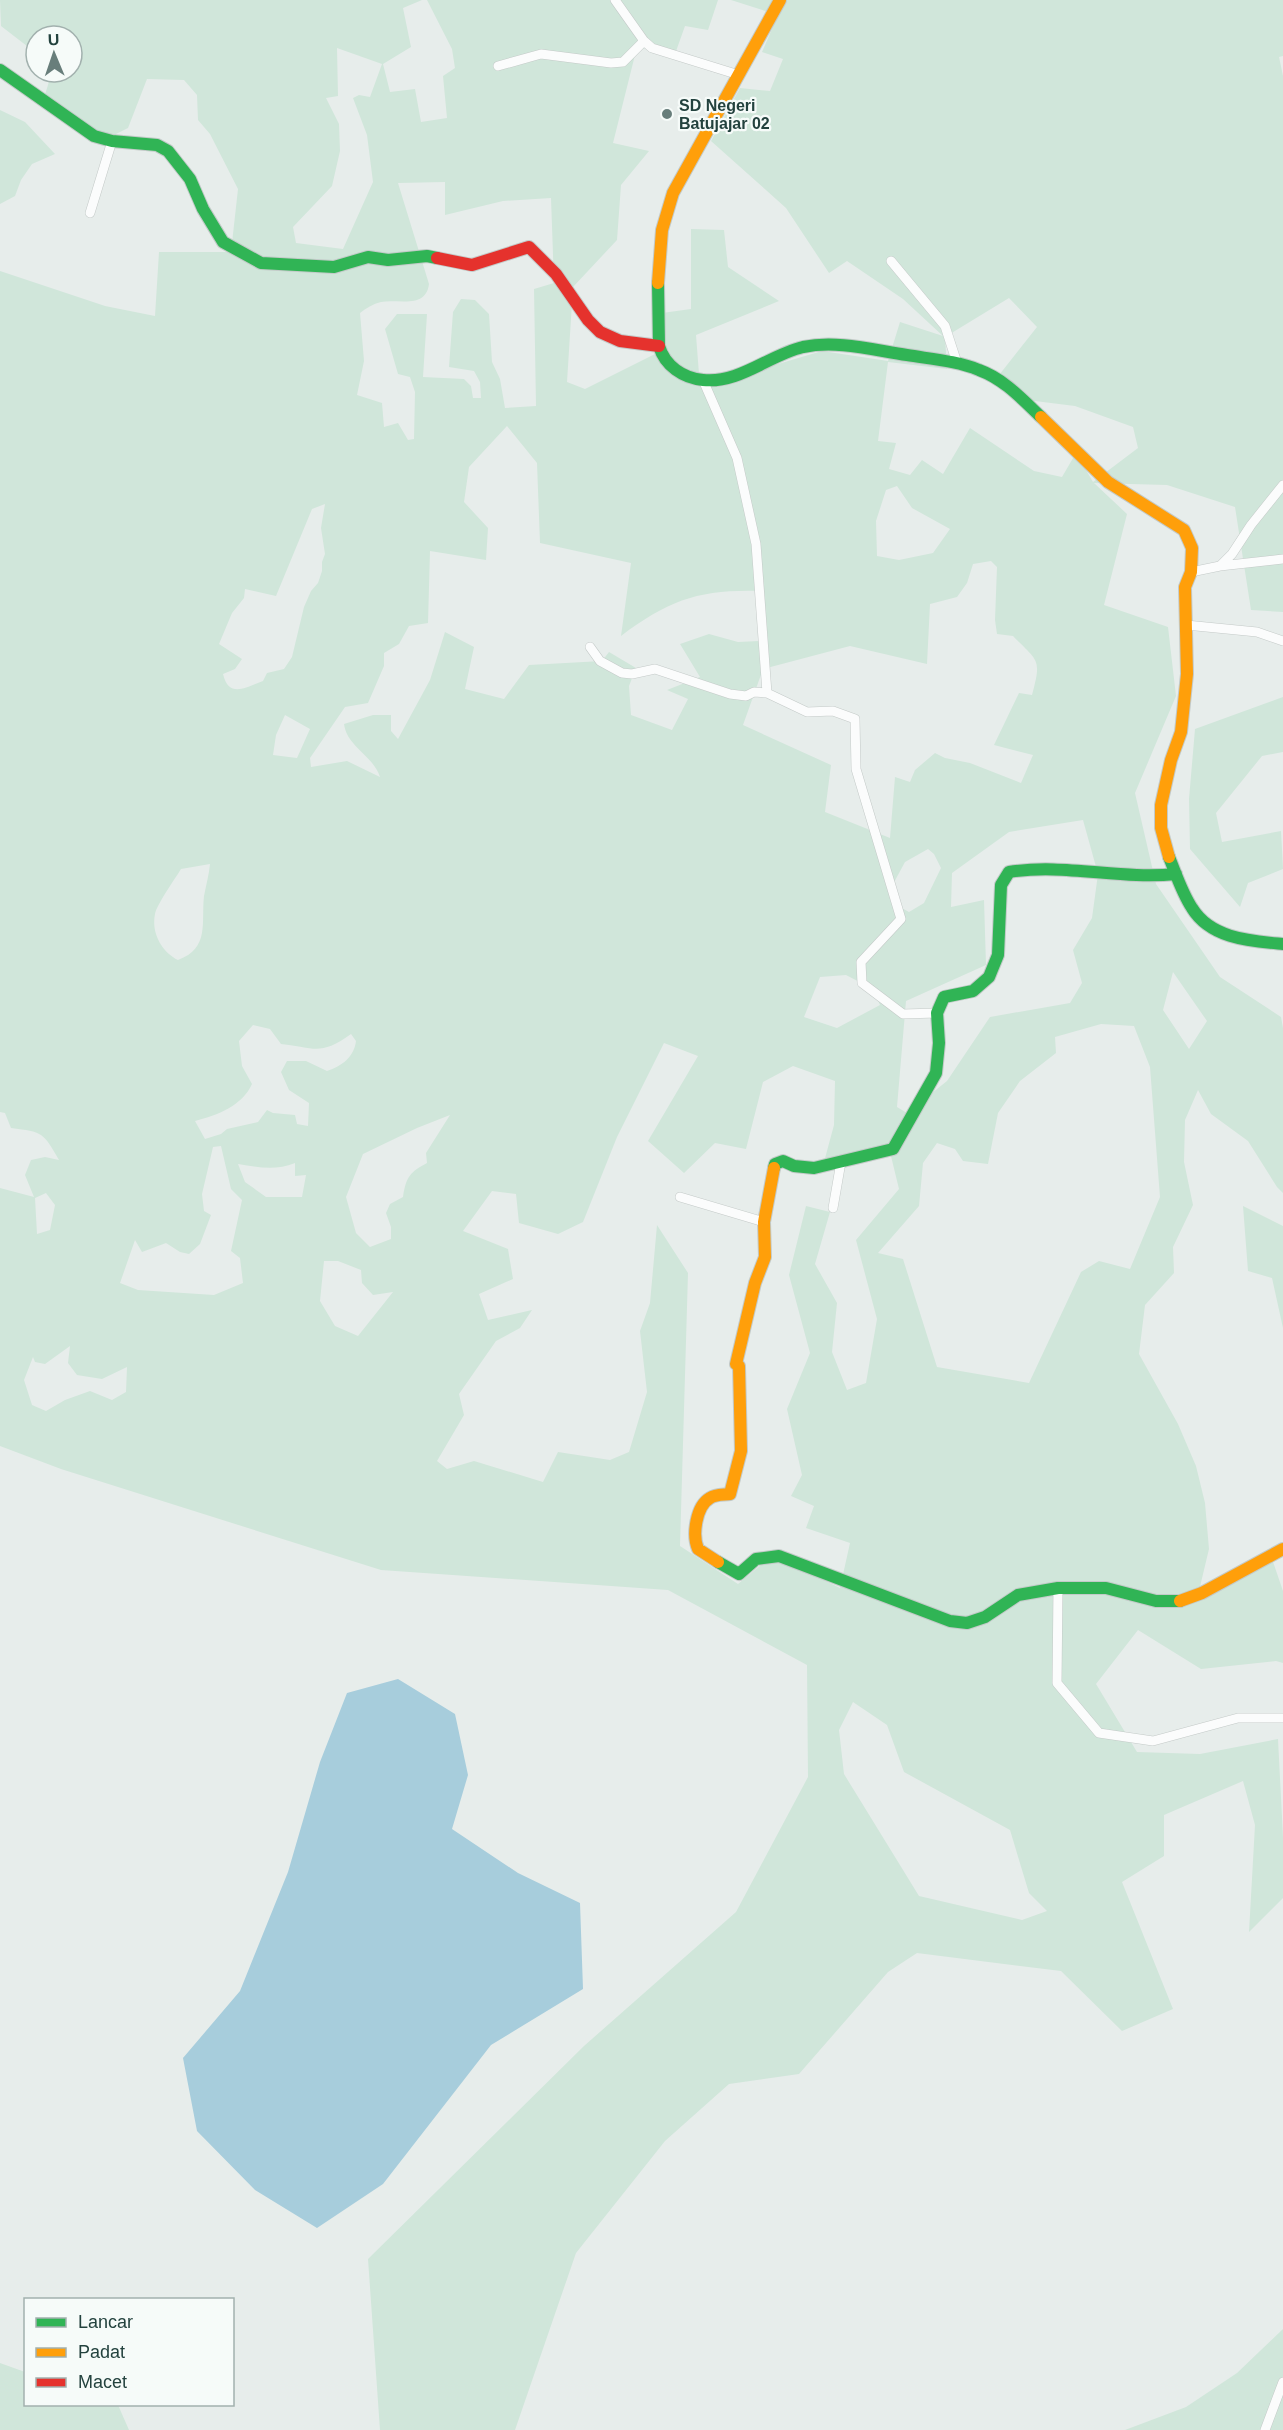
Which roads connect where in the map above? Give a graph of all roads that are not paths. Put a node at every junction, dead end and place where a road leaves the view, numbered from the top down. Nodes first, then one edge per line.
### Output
1 (615, 0) edge
2 (780, 0) edge
3 (644, 41) junction
4 (498, 66) dead end
5 (0, 70) edge
6 (740, 75) junction
7 (112, 141) junction
8 (90, 213) dead end
9 (891, 261) dead end
10 (659, 346) junction
11 (957, 363) junction
12 (703, 380) junction
13 (1283, 485) edge
14 (1283, 559) edge
15 (1220, 566) junction
16 (1191, 572) junction
17 (1186, 625) junction
18 (1283, 641) edge
19 (590, 647) dead end
20 (767, 693) junction
21 (1176, 874) junction
22 (1283, 944) edge
23 (937, 1013) junction
24 (841, 1162) junction
25 (680, 1197) dead end
26 (834, 1208) dead end
27 (764, 1222) junction
28 (1283, 1549) edge
29 (1058, 1588) junction
30 (1283, 1718) edge
31 (1283, 2382) edge
32 (1265, 2430) edge

1 - 3 street
2 - 6 street
3 - 4 street
3 - 6 street
5 - 7 street
6 - 10 street
7 - 8 street
7 - 10 street
9 - 11 street
10 - 12 street
11 - 12 street
11 - 16 street
12 - 20 street
13 - 15 street
14 - 15 street
15 - 16 street
16 - 17 street
17 - 18 street
17 - 21 street
19 - 20 street
20 - 23 street
21 - 22 street
21 - 23 street
23 - 24 street
24 - 26 street
24 - 27 street
25 - 27 street
27 - 29 street
28 - 29 street
29 - 30 street
31 - 32 street

